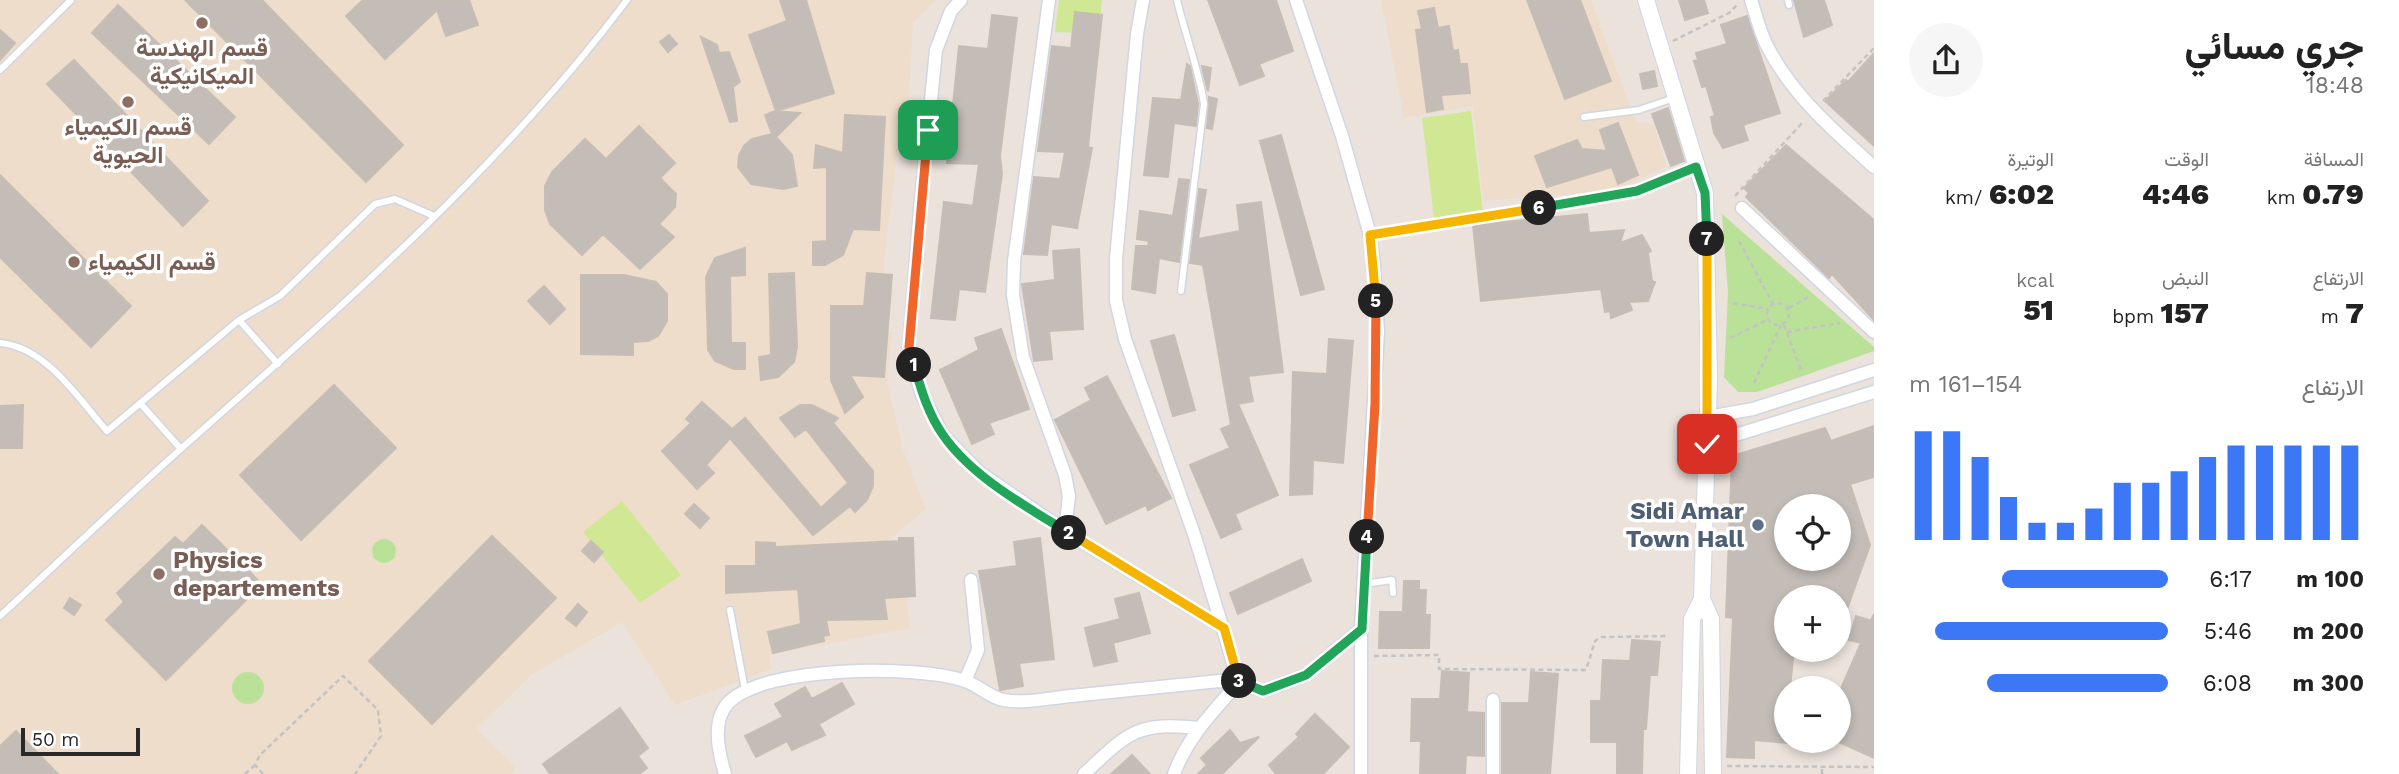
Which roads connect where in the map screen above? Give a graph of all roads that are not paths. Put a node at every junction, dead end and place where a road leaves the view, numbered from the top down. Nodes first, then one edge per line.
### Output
1 (71, 0) edge
2 (627, 0) edge
3 (961, 0) edge
4 (1049, 0) edge
5 (1143, 0) edge
6 (1177, 0) edge
7 (1296, 0) edge
8 (1646, 0) edge
9 (1751, 0) edge
10 (0, 70) edge
11 (1676, 98) junction
12 (1584, 117) dead end
13 (1696, 167) junction
14 (1874, 167) edge
15 (1737, 203) road end
16 (434, 216) junction
17 (1370, 235) junction
18 (1181, 291) dead end
19 (239, 320) junction
20 (1874, 332) edge
21 (0, 343) edge
22 (278, 364) junction
23 (1874, 370) edge
24 (1874, 392) edge
25 (140, 403) junction
26 (1708, 417) junction
27 (1707, 444) junction
28 (181, 449) junction
29 (1065, 531) junction
30 (971, 580) dead end
31 (1364, 584) junction
32 (1392, 593) dead end
33 (1702, 599) junction
34 (730, 610) dead end
35 (0, 616) edge
36 (1224, 628) junction
37 (1362, 629) junction
38 (965, 681) junction
39 (1239, 682) junction
40 (745, 690) junction
41 (1493, 700) dead end
42 (1198, 728) junction
43 (1713, 770) edge
44 (725, 774) edge
45 (1084, 774) edge
46 (1174, 774) edge
47 (1361, 774) edge
48 (1493, 774) edge
49 (1688, 774) edge

1 - 10 lane
2 - 16 lane
3 - 29 street
4 - 29 street
5 - 36 street
6 - 18 lane
7 - 17 street
8 - 11 street
9 - 14 street
11 - 12 lane
11 - 13 street
13 - 17 lane
13 - 26 street
15 - 20 street
16 - 19 lane
16 - 22 lane
17 - 31 street
19 - 22 lane
19 - 25 lane
21 - 25 lane
22 - 28 lane
23 - 26 street
24 - 27 street
25 - 28 lane
26 - 27 street
27 - 33 street
28 - 35 lane
29 - 36 street
30 - 38 street
31 - 32 lane
31 - 37 street
33 - 43 street
33 - 49 street
34 - 40 lane
36 - 39 street
37 - 39 street
37 - 47 street
38 - 39 street
38 - 40 street
39 - 42 street
40 - 44 street
41 - 48 street
42 - 45 street
42 - 46 street

